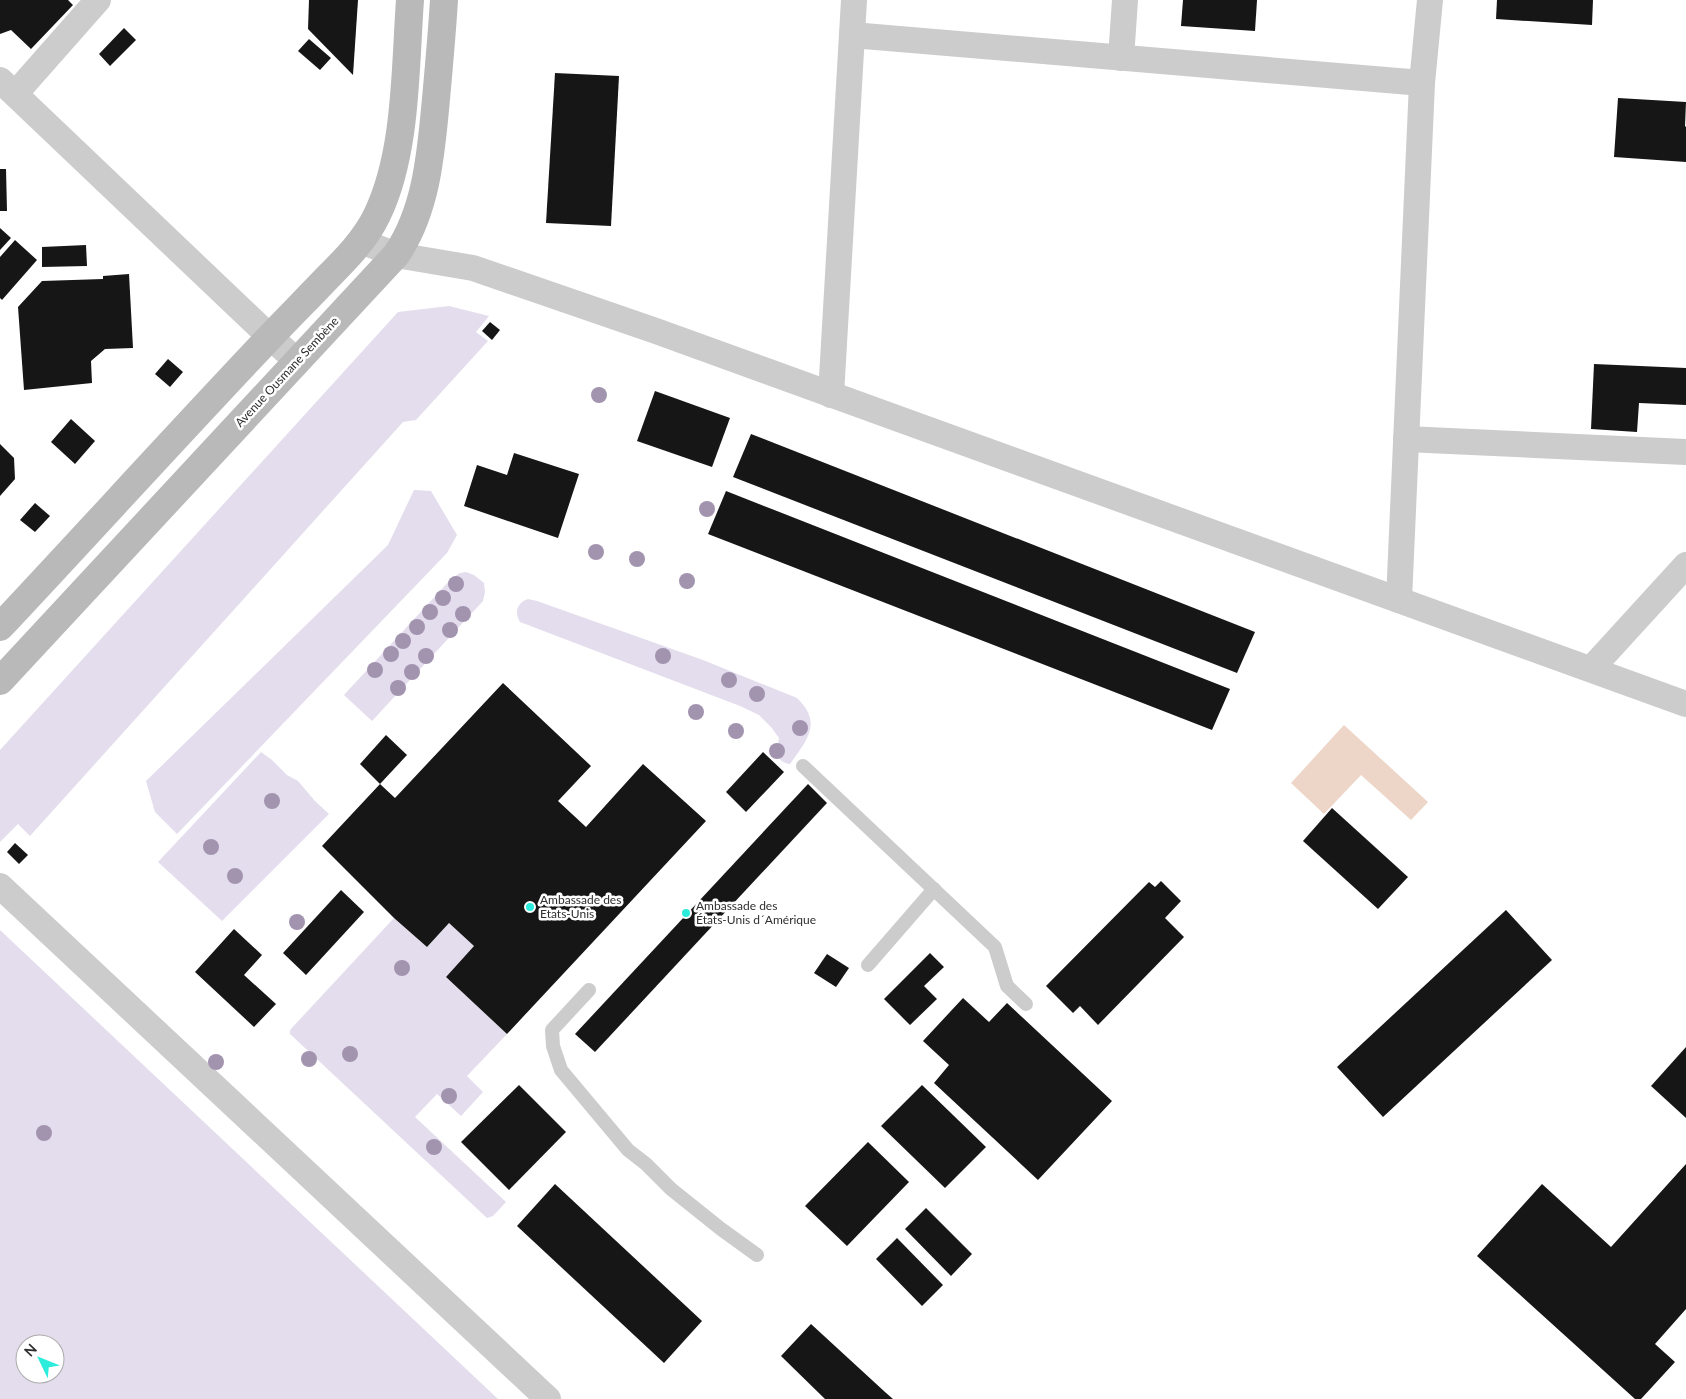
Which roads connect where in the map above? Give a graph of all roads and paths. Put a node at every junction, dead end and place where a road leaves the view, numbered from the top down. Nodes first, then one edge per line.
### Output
1 (98, 0) edge
2 (410, 0) edge
3 (444, 0) edge
4 (854, 0) edge
5 (1125, 0) edge
6 (1430, 0) edge
7 (852, 35) junction
8 (1121, 58) junction
9 (1422, 83) junction
10 (8, 87) edge
11 (361, 241) junction
12 (396, 255) junction
13 (270, 337) junction
14 (297, 361) junction
15 (830, 395) junction
16 (1406, 439) junction
17 (1686, 452) edge
18 (1686, 565) edge
19 (1399, 600) junction
20 (0, 627) edge
21 (1591, 669) junction
22 (0, 681) edge
23 (1686, 704) edge
24 (803, 766) dead end
25 (0, 886) edge
26 (934, 890) junction
27 (868, 965) dead end
28 (589, 990) dead end
29 (1026, 1004) dead end
30 (757, 1255) dead end
31 (548, 1399) edge

1 - 10 street
2 - 11 main road
3 - 12 main road, Avenue Ousmane Sembène
4 - 7 street
5 - 8 street
6 - 9 street
7 - 8 street
7 - 15 street
8 - 9 street
9 - 16 street
10 - 13 street
11 - 12 street
11 - 13 main road
12 - 14 main road, Avenue Ousmane Sembène
12 - 15 street
13 - 14 street
13 - 20 main road
14 - 22 main road, Avenue Ousmane Sembène
15 - 19 street
16 - 17 street
16 - 19 street
18 - 21 street
19 - 21 street
21 - 23 street
24 - 26 lane
25 - 31 street
26 - 27 lane
26 - 29 lane
28 - 30 lane

